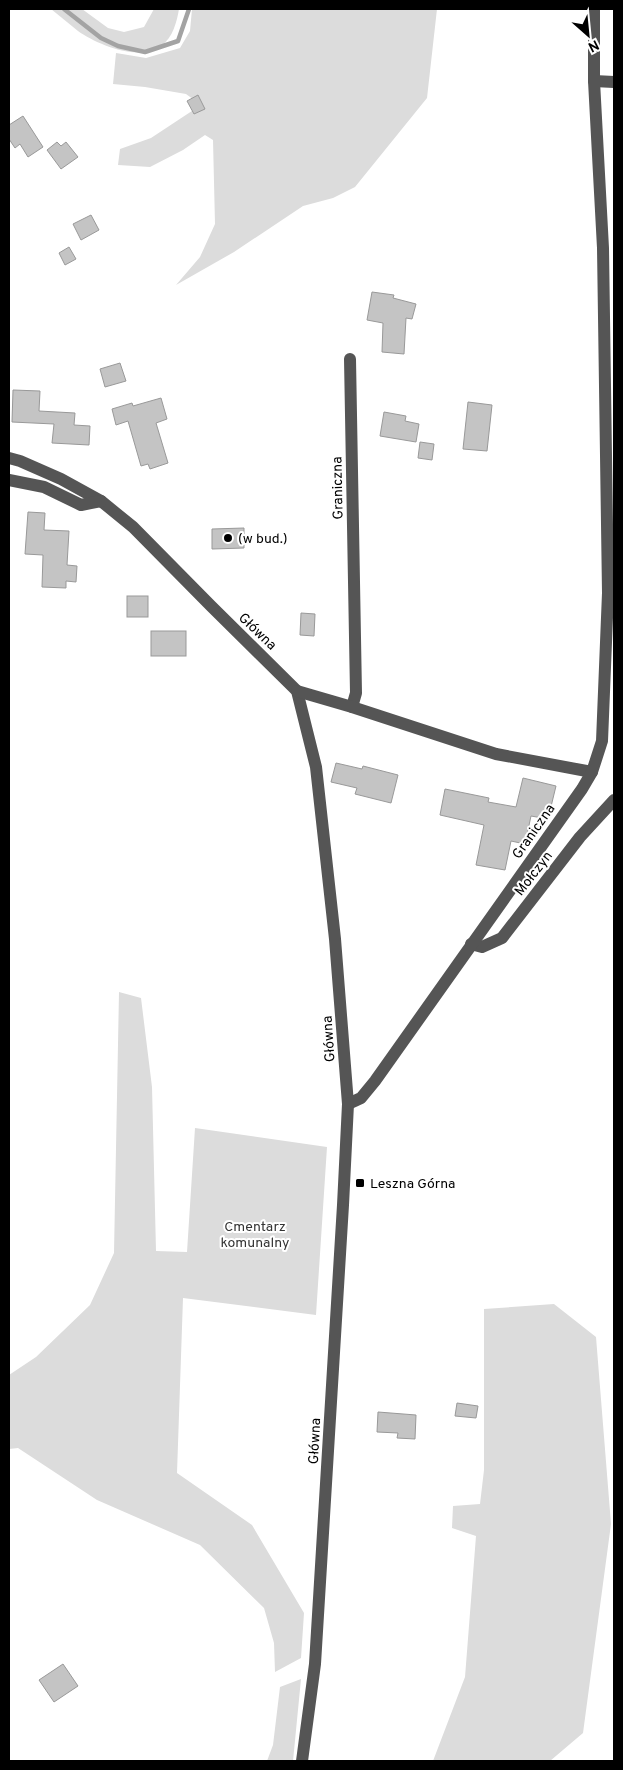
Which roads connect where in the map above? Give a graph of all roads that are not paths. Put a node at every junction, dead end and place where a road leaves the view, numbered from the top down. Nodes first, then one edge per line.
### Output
1 (594, 9) edge
2 (594, 81) junction
3 (614, 82) edge
4 (350, 359) dead end
5 (9, 458) edge
6 (9, 480) edge
7 (101, 501) junction
8 (611, 526) edge
9 (610, 687) edge
10 (297, 691) junction
11 (352, 707) junction
12 (592, 772) junction
13 (614, 800) edge
14 (609, 815) edge
15 (471, 944) junction
16 (348, 1104) junction
17 (302, 1761) edge

1 - 2 street, Graniczna
2 - 3 street
2 - 8 street, Graniczna
4 - 11 street, Graniczna
5 - 7 street, Główna
6 - 7 street
7 - 10 street, Główna
8 - 9 street, Graniczna
9 - 12 street, Graniczna
10 - 11 street
10 - 16 street, Główna
11 - 12 street
12 - 15 street, Graniczna
13 - 14 street, Mołczyn
14 - 15 street, Mołczyn
15 - 16 street, Graniczna
16 - 17 street, Główna

